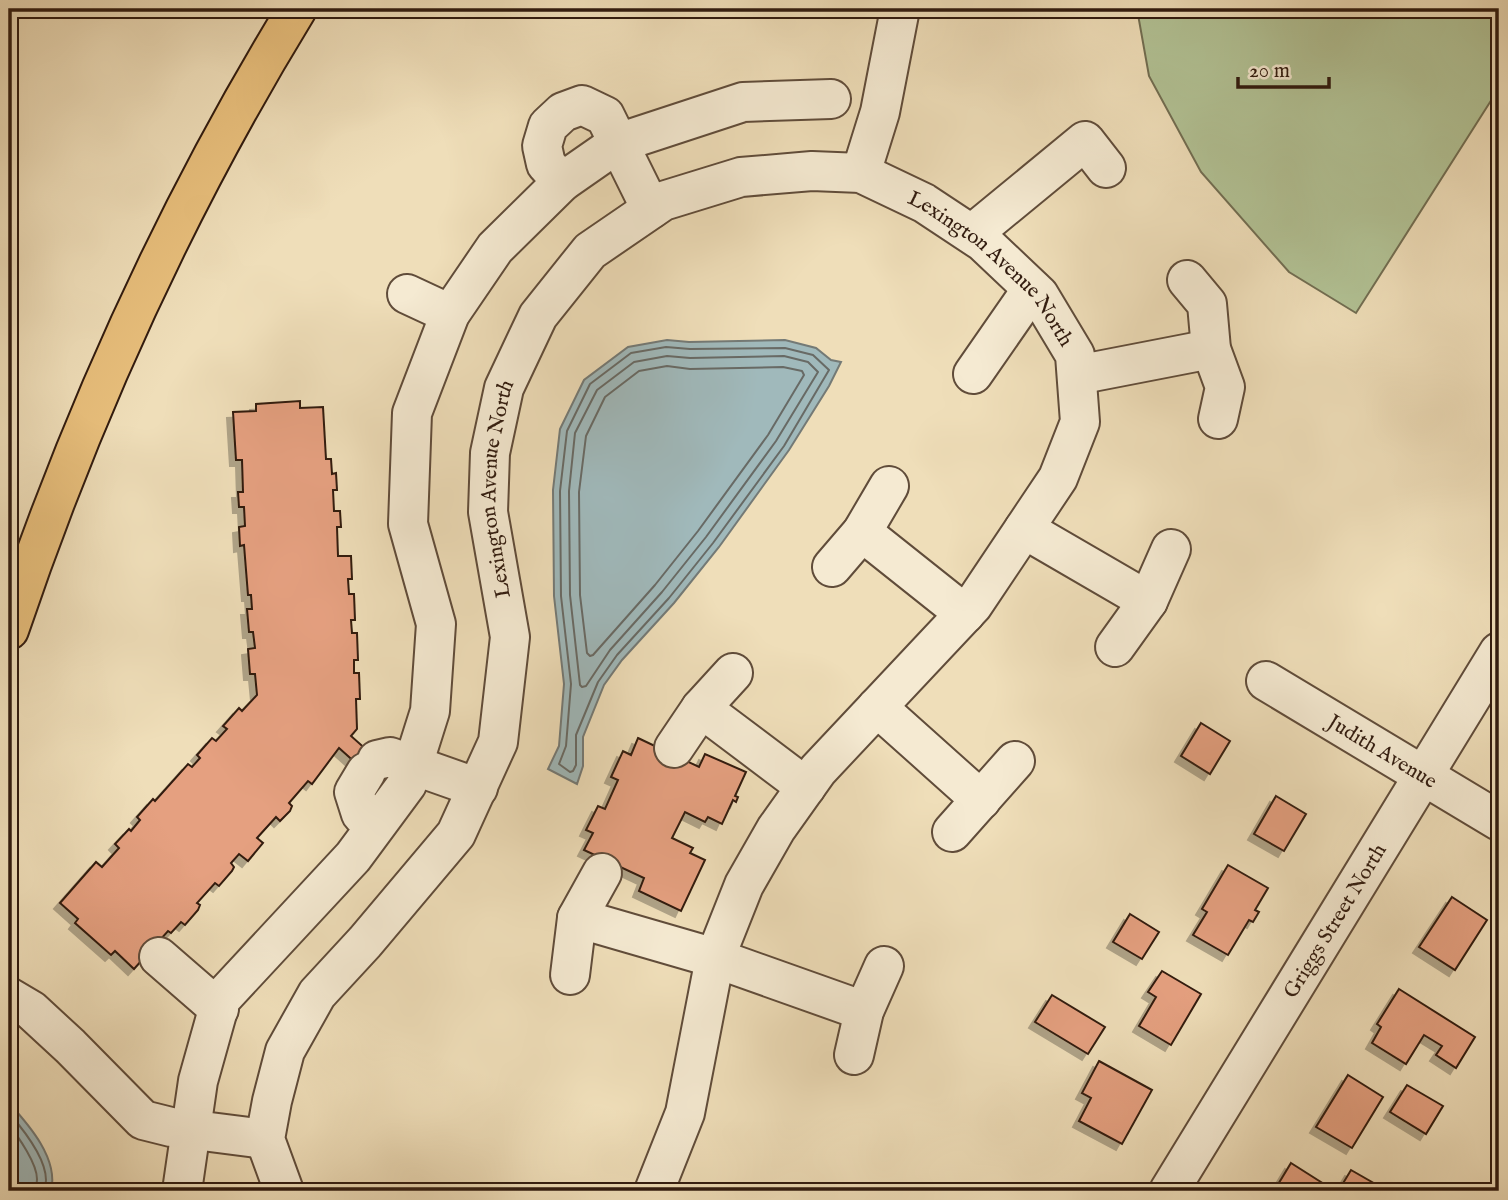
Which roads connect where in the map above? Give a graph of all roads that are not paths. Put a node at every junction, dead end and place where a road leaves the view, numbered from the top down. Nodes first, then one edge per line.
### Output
1 (297, 9) edge
2 (900, 9) edge
3 (831, 99) dead end
4 (618, 143) junction
5 (1106, 168) dead end
6 (862, 173) junction
7 (562, 182) junction
8 (651, 209) junction
9 (972, 234) junction
10 (1187, 280) dead end
11 (1032, 289) junction
12 (407, 294) dead end
13 (450, 314) junction
14 (1211, 349) junction
15 (973, 374) dead end
16 (1077, 375) junction
17 (1218, 419) dead end
18 (889, 486) dead end
19 (1024, 529) junction
20 (862, 532) junction
21 (1171, 549) dead end
22 (832, 567) dead end
23 (1147, 601) junction
24 (965, 614) junction
25 (9, 630) edge
26 (1115, 648) dead end
27 (1499, 652) edge
28 (733, 673) dead end
29 (1266, 681) dead end
30 (701, 708) junction
31 (877, 708) junction
32 (674, 748) dead end
33 (1015, 761) dead end
34 (385, 765) junction
35 (1424, 774) junction
36 (806, 787) junction
37 (478, 788) junction
38 (981, 800) junction
39 (1499, 821) edge
40 (953, 832) dead end
41 (602, 873) dead end
42 (577, 918) junction
43 (159, 957) dead end
44 (715, 958) junction
45 (884, 966) dead end
46 (570, 975) dead end
47 (9, 997) edge
48 (219, 1009) junction
49 (864, 1011) junction
50 (853, 1055) dead end
51 (191, 1129) junction
52 (265, 1139) junction
53 (662, 1189) edge
54 (182, 1191) edge
55 (284, 1191) edge
56 (1169, 1191) edge

1 - 25 main road
2 - 6 street
3 - 4 street
4 - 7 street
4 - 7 street
4 - 8 street
5 - 9 street
6 - 8 street, Lexington Avenue North
6 - 9 street, Lexington Avenue North
7 - 13 street
8 - 37 street, Lexington Avenue North
9 - 11 street, Lexington Avenue North
10 - 14 street
11 - 15 street
11 - 16 street, Lexington Avenue North
12 - 13 street
13 - 34 street
14 - 16 street
14 - 17 street
16 - 19 street, Lexington Avenue North
18 - 20 street
19 - 23 street
19 - 24 street, Lexington Avenue North
20 - 22 street
20 - 24 street
21 - 23 street
23 - 26 street
24 - 31 street, Lexington Avenue North
27 - 35 street, Griggs Street North
28 - 30 street
29 - 35 street, Judith Avenue
30 - 32 street
30 - 36 street
31 - 36 street, Lexington Avenue North
31 - 38 street
33 - 38 street
34 - 37 street
34 - 48 street
35 - 39 street, Judith Avenue
35 - 56 street, Griggs Street North
36 - 44 street, Lexington Avenue North
37 - 52 street, Lexington Avenue North
38 - 40 street
41 - 42 street
42 - 44 street
42 - 46 street
43 - 48 street
44 - 49 street
44 - 53 street, Lexington Avenue North
45 - 49 street
47 - 51 street
48 - 51 street
49 - 50 street
51 - 52 street
51 - 54 street
52 - 55 street

